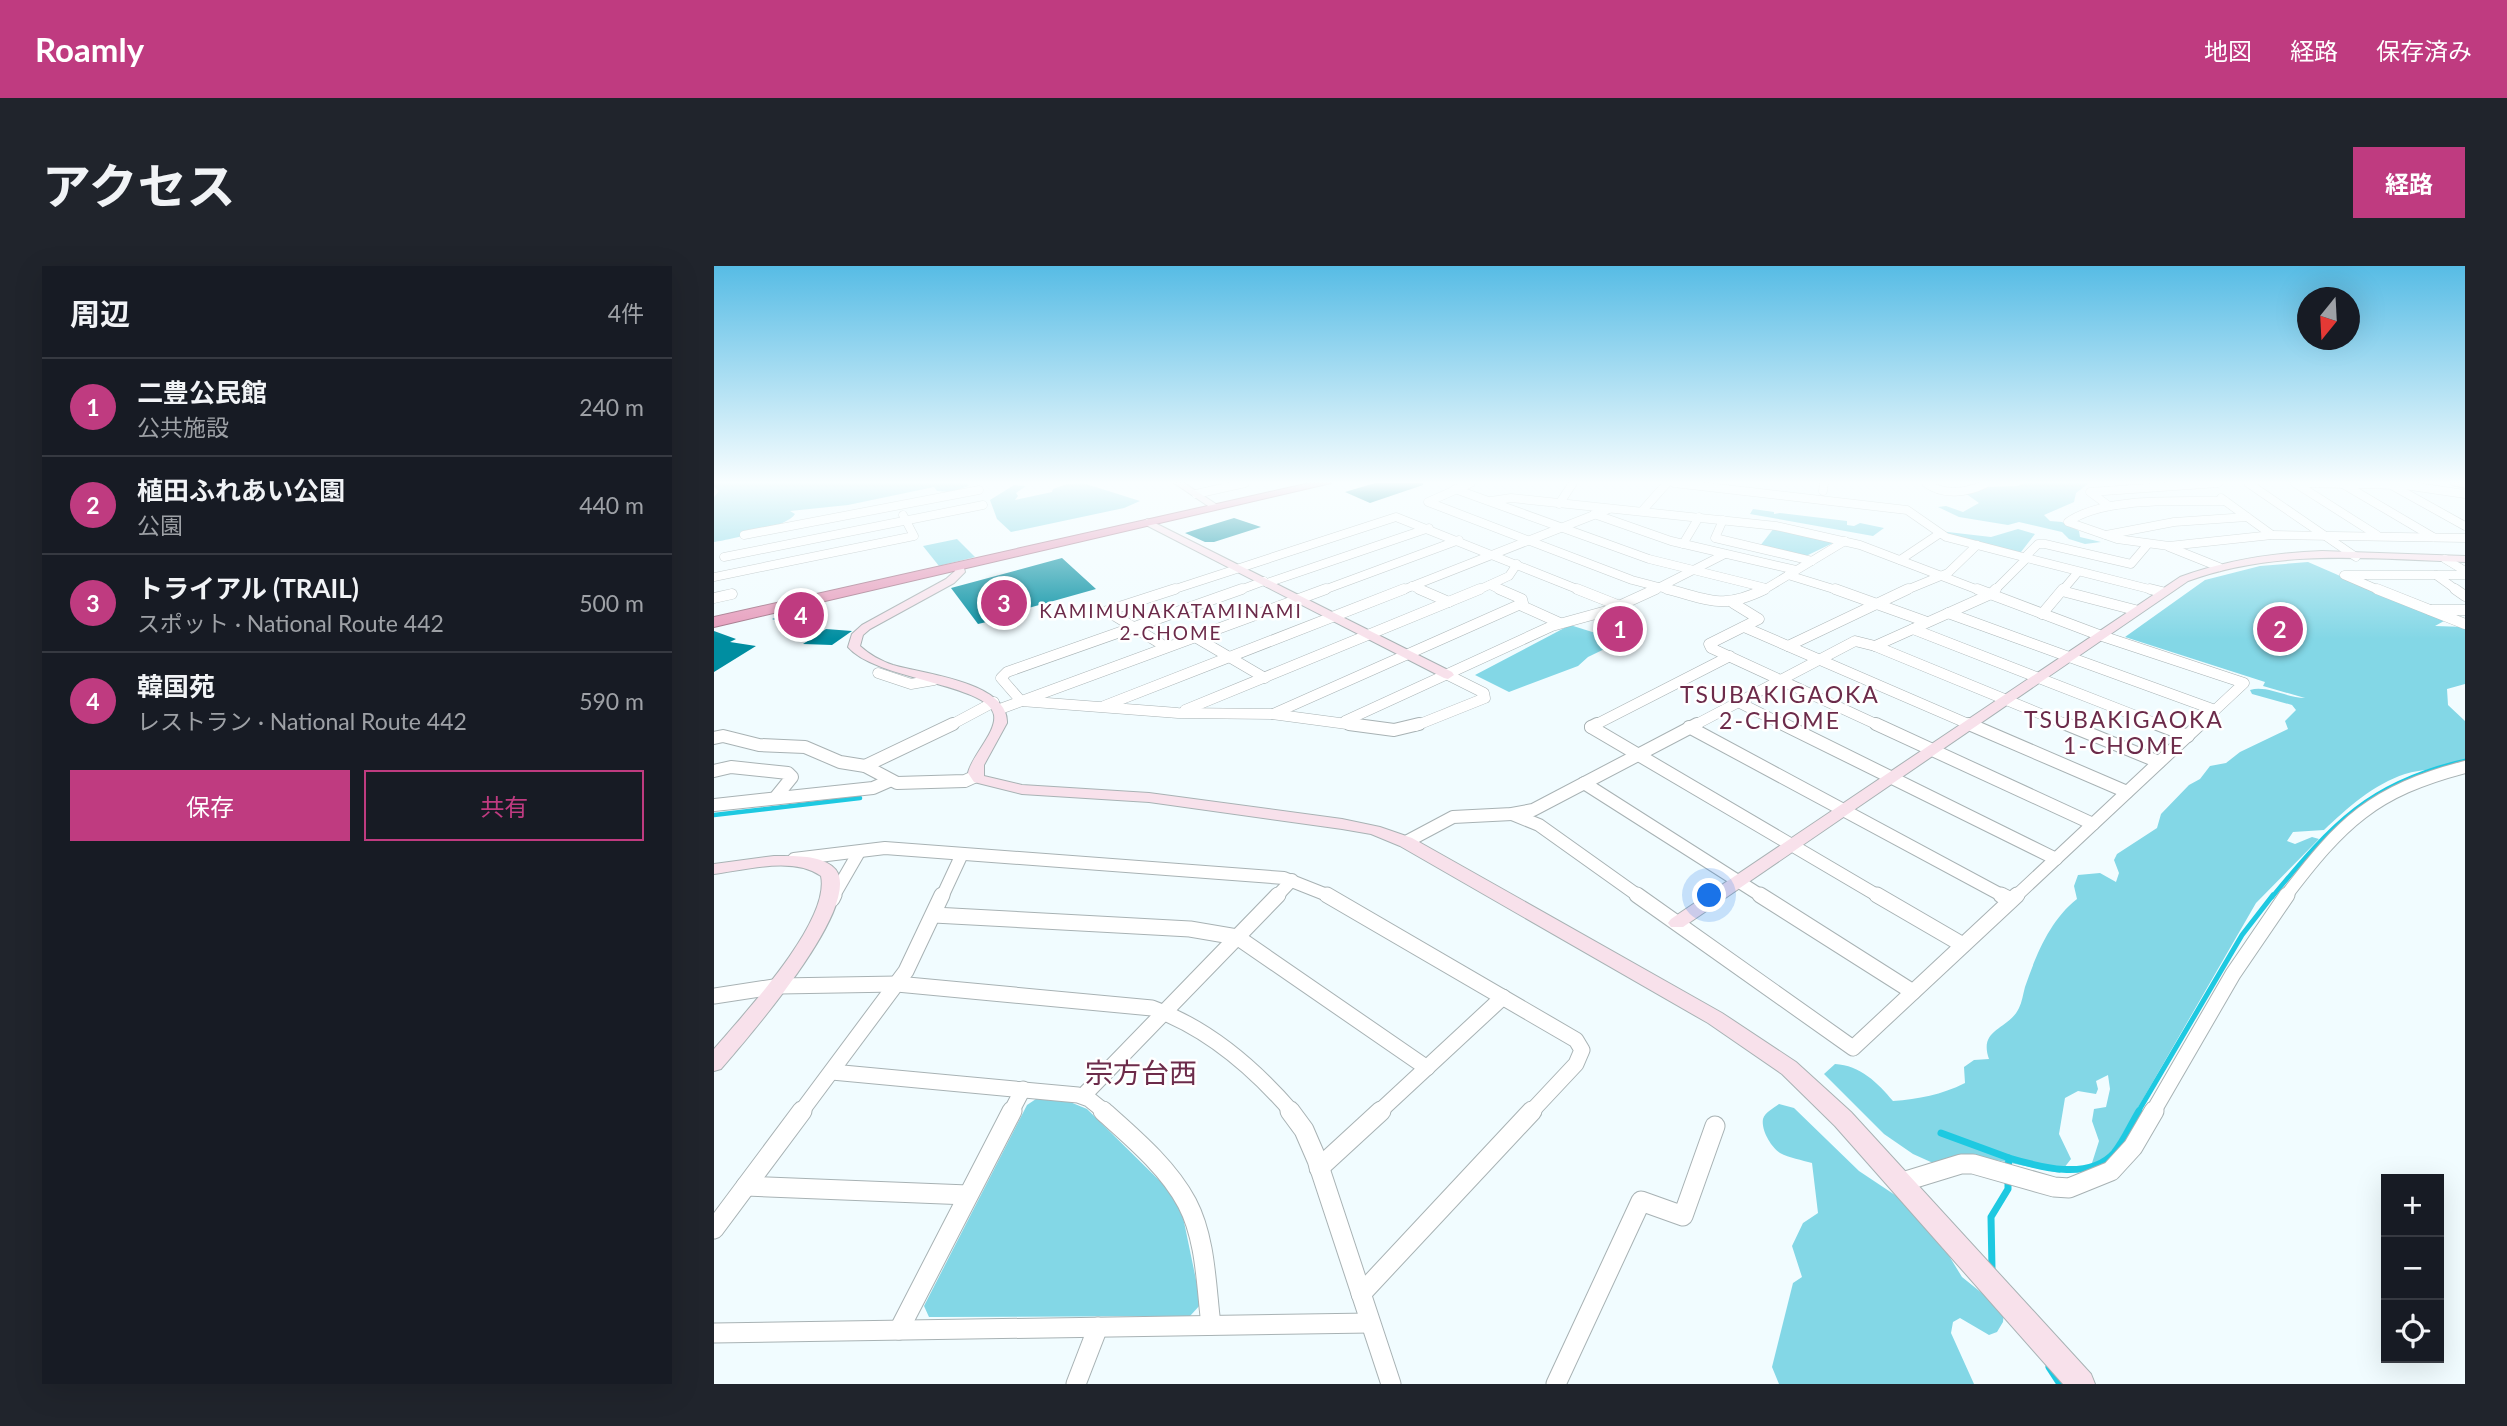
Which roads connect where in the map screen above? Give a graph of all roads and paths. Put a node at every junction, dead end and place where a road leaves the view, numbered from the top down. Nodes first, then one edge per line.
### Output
1 (782, 535) edge
2 (832, 535) edge
3 (914, 535) edge
4 (1091, 535) edge
5 (1173, 535) edge
6 (1335, 535) edge
7 (1407, 535) edge
8 (1446, 535) edge
9 (1513, 535) edge
10 (1543, 535) edge
11 (1586, 535) edge
12 (1657, 535) edge
13 (1688, 535) edge
14 (1716, 535) edge
15 (1818, 535) edge
16 (1937, 535) edge
17 (1943, 535) edge
18 (2108, 535) edge
19 (2271, 535) edge
20 (2325, 535) edge
21 (2334, 535) edge
22 (2430, 535) edge
23 (2104, 536) joint
24 (2379, 536) joint
25 (2433, 537) junction
26 (2465, 538) edge
27 (1458, 540) junction
28 (1528, 541) junction
29 (1845, 541) junction
30 (786, 544) junction
31 (1683, 544) junction
32 (2148, 544) junction
33 (1977, 545) junction
34 (2169, 547) junction
35 (1493, 554) junction
36 (1725, 554) junction
37 (724, 557) dead end
38 (2356, 557) junction
39 (2026, 558) junction
40 (2445, 559) junction
41 (2465, 559) edge
42 (1900, 560) junction
43 (792, 561) junction
44 (1812, 561) junction
45 (1517, 564) junction
46 (2132, 564) junction
47 (959, 566) junction
48 (1236, 567) junction
49 (2219, 567) junction
50 (1695, 571) junction
51 (2078, 572) junction
52 (1792, 573) junction
53 (2465, 573) edge
54 (1941, 575) junction
55 (2436, 575) junction
56 (714, 577) edge
57 (2117, 581) junction
58 (1265, 582) junction
59 (1490, 585) junction
60 (1412, 586) junction
61 (1661, 587) junction
62 (1766, 588) junction
63 (2062, 591) junction
64 (2162, 592) junction
65 (732, 594) dead end
66 (1991, 594) junction
67 (2465, 596) edge
68 (714, 597) edge
69 (1298, 599) junction
70 (1449, 602) junction
71 (1876, 602) junction
72 (1732, 603) junction
73 (1520, 605) junction
74 (1620, 606) junction
75 (2135, 610) junction
76 (2426, 610) junction
77 (2465, 610) edge
78 (1948, 613) junction
79 (2042, 614) junction
80 (1333, 617) junction
81 (714, 622) edge
82 (1927, 622) junction
83 (1560, 623) junction
84 (2465, 624) edge
85 (1134, 627) junction
86 (1744, 627) junction
87 (1913, 629) junction
88 (1368, 635) junction
89 (2099, 635) junction
90 (1195, 636) junction
91 (1788, 646) junction
92 (1875, 646) junction
93 (1166, 647) junction
94 (1407, 655) junction
95 (1730, 656) junction
96 (1230, 657) junction
97 (2067, 657) junction
98 (1818, 659) junction
99 (878, 673) dead end
100 (1448, 675) junction
101 (2037, 677) junction
102 (1265, 678) junction
103 (1780, 679) junction
104 (934, 680) junction
105 (2005, 699) junction
106 (1021, 701) junction
107 (1738, 702) junction
108 (997, 705) junction
109 (1100, 707) junction
110 (2215, 710) junction
111 (1178, 713) junction
112 (1272, 714) junction
113 (1342, 722) junction
114 (1969, 724) junction
115 (1689, 727) junction
116 (2188, 736) junction
117 (714, 738) edge
118 (1931, 750) junction
119 (1638, 754) junction
120 (2159, 762) junction
121 (865, 766) junction
122 (2465, 767) edge
123 (714, 771) edge
124 (976, 776) junction
125 (1891, 777) junction
126 (890, 781) junction
127 (1584, 783) junction
128 (2127, 792) junction
129 (775, 798) junction
130 (714, 805) edge
131 (1843, 810) junction
132 (1512, 814) junction
133 (2093, 824) junction
134 (1406, 842) junction
135 (1792, 845) junction
136 (859, 852) junction
137 (962, 854) junction
138 (2056, 859) junction
139 (755, 864) junction
140 (714, 869) edge
141 (1292, 880) junction
142 (1739, 881) junction
143 (2011, 900) junction
144 (823, 914) junction
145 (934, 915) junction
146 (1677, 923) junction
147 (1237, 937) junction
148 (1963, 945) junction
149 (897, 984) junction
150 (780, 986) junction
151 (1913, 992) junction
152 (714, 996) edge
153 (1503, 997) junction
154 (1165, 1011) junction
155 (714, 1063) edge
156 (1427, 1068) junction
157 (832, 1072) junction
158 (1023, 1089) junction
159 (1083, 1096) junction
160 (1715, 1126) dead end
161 (1319, 1168) junction
162 (1898, 1183) junction
163 (746, 1186) junction
164 (968, 1195) junction
165 (714, 1229) edge
166 (1360, 1294) junction
167 (1370, 1323) junction
168 (1211, 1325) junction
169 (1098, 1327) junction
170 (899, 1330) junction
171 (714, 1333) edge
172 (1076, 1384) edge
173 (1391, 1384) edge
174 (1556, 1384) edge
175 (2081, 1384) edge

1 - 30 street
2 - 30 street
3 - 43 street
4 - 47 highway
5 - 48 street
6 - 48 street
7 - 58 street
8 - 27 street
9 - 28 street
10 - 28 street
11 - 50 street
12 - 31 street
13 - 31 street
14 - 44 street
15 - 29 street
16 - 42 street
17 - 33 street
18 - 23 street
19 - 34 street
20 - 38 street
21 - 24 street
22 - 25 street
23 - 32 street
24 - 25 street
25 - 26 street
27 - 35 street
27 - 69 street
28 - 35 street
28 - 61 street
29 - 42 street
29 - 44 street
30 - 37 street
30 - 43 street
31 - 36 street
32 - 34 street
32 - 46 street
33 - 39 street
33 - 54 street
34 - 49 street
35 - 45 street
35 - 60 street
36 - 50 street
36 - 52 street
38 - 40 street
38 - 49 street
39 - 46 street
39 - 51 street
39 - 66 street
40 - 41 street
40 - 53 street
42 - 54 street
43 - 56 street
44 - 52 street
45 - 59 street
45 - 74 street
46 - 57 street
47 - 81 highway
47 - 104 street
48 - 58 street
48 - 85 street
49 - 64 street
50 - 61 street
50 - 62 street
51 - 57 street
51 - 63 street
52 - 62 street
52 - 71 street
53 - 55 street
54 - 66 street
54 - 71 street
55 - 67 street
55 - 76 street
57 - 64 street
58 - 69 street
58 - 85 street
59 - 70 street
59 - 73 street
60 - 70 street
60 - 80 street
61 - 72 street
61 - 74 street
62 - 72 street
63 - 75 street
63 - 79 street
64 - 75 street
65 - 68 street
66 - 78 street
66 - 79 street
69 - 80 street
69 - 90 street
70 - 88 street
71 - 82 street
71 - 91 street
72 - 86 street
73 - 83 street
73 - 94 street
74 - 83 street
75 - 89 street
76 - 77 street
76 - 84 street
78 - 82 street
78 - 97 street
79 - 89 street
80 - 88 street
80 - 96 street
82 - 87 street
83 - 100 street
85 - 93 street
85 - 106 street
86 - 91 street
86 - 95 street
87 - 92 street
87 - 101 street
88 - 94 street
88 - 102 street
89 - 97 street
89 - 110 street
90 - 93 street
90 - 96 street
91 - 98 street
92 - 98 street
92 - 105 street
93 - 106 street
94 - 100 street
94 - 112 street
95 - 103 street
95 - 119 street
96 - 102 street
96 - 109 street
97 - 101 street
97 - 110 street
98 - 103 street
98 - 114 street
99 - 104 street
100 - 113 street
100 - 113 street
101 - 105 street
101 - 116 street
102 - 111 street
103 - 107 street
103 - 118 street
104 - 108 street
105 - 114 street
105 - 120 street
106 - 108 street
106 - 109 street
107 - 115 street
107 - 125 street
108 - 121 street
108 - 124 street
109 - 111 street
110 - 116 street
111 - 112 street
112 - 113 street
114 - 118 street
114 - 128 street
115 - 119 street
115 - 131 street
116 - 120 street
117 - 121 street
118 - 125 street
118 - 133 street
119 - 127 street
119 - 135 street
120 - 128 street
121 - 126 street
122 - 162 street
123 - 129 street
124 - 126 street
124 - 134 street
125 - 131 street
125 - 138 street
126 - 129 street
127 - 132 street
127 - 142 street
128 - 133 street
129 - 130 street
131 - 135 street
131 - 143 street
132 - 134 street
132 - 146 street
133 - 138 street
134 - 162 street
135 - 142 street
135 - 148 street
136 - 137 street
136 - 139 street
136 - 144 street
137 - 141 street
137 - 145 street
138 - 143 street
139 - 140 street
139 - 144 street
141 - 147 street
141 - 153 street
142 - 146 street
142 - 151 street
143 - 148 street
144 - 150 street
145 - 147 street
145 - 149 street
146 - 151 street
147 - 154 street
147 - 156 street
148 - 151 street
149 - 150 street
149 - 154 street
149 - 157 street
150 - 152 street
150 - 155 street
153 - 156 street
153 - 166 street
154 - 159 street
154 - 161 street
156 - 161 street
157 - 158 street
157 - 163 street
158 - 159 street
158 - 164 street
159 - 168 street
160 - 174 street
161 - 166 street
162 - 175 street
163 - 164 street
163 - 165 street
164 - 170 street
166 - 167 street
167 - 168 street
167 - 173 street
168 - 169 street
169 - 170 street
169 - 172 street
170 - 171 street

